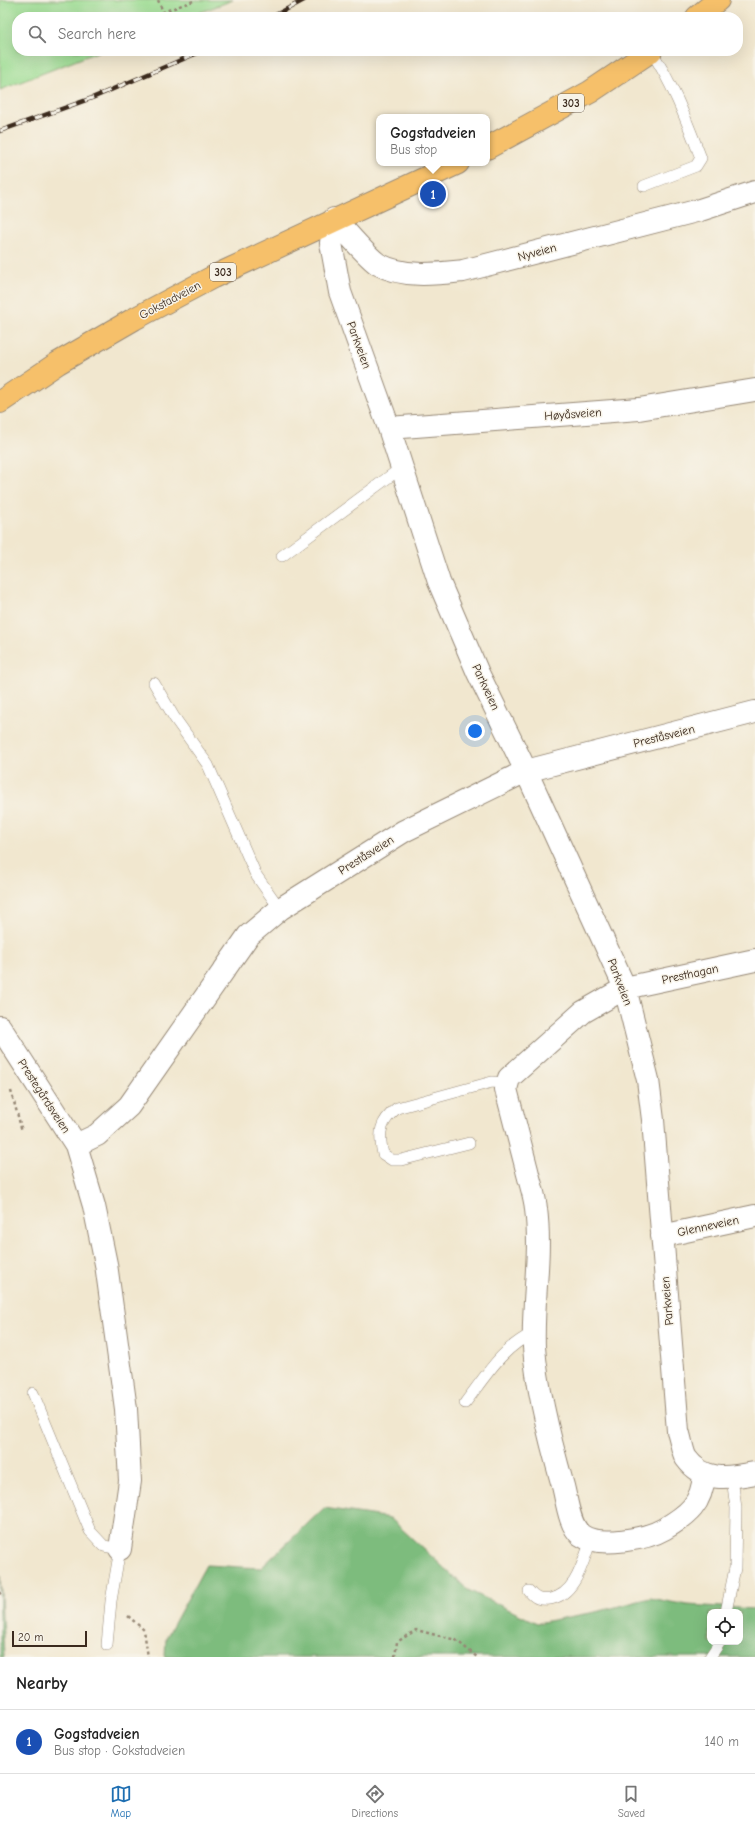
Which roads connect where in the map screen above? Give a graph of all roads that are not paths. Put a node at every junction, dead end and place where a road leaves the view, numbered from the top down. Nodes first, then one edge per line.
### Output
1 (718, 0) edge
2 (703, 12) edge
3 (644, 56) edge
4 (654, 56) edge
5 (490, 146) edge
6 (451, 166) edge
7 (644, 186) dead end
8 (755, 192) edge
9 (334, 219) junction
10 (755, 390) edge
11 (0, 402) edge
12 (389, 428) junction
13 (401, 468) junction
14 (282, 556) dead end
15 (154, 683) dead end
16 (755, 712) edge
17 (526, 771) junction
18 (280, 909) junction
19 (755, 960) edge
20 (625, 988) junction
21 (0, 1027) edge
22 (506, 1083) junction
23 (469, 1143) dead end
24 (76, 1145) junction
25 (755, 1216) edge
26 (662, 1236) junction
27 (534, 1334) junction
28 (33, 1393) dead end
29 (465, 1403) dead end
30 (755, 1473) edge
31 (704, 1475) junction
32 (732, 1478) junction
33 (590, 1540) junction
34 (120, 1549) junction
35 (529, 1591) dead end
36 (727, 1609) edge
37 (107, 1645) dead end
38 (718, 1645) edge
39 (710, 1657) edge

1 - 2 main road
3 - 5 main road, 303
4 - 7 lane
6 - 9 main road, Gokstadveien / 303
8 - 9 street, Nyveien
9 - 11 main road, Gokstadveien / 303
9 - 12 street, Parkveien
10 - 12 street, Høyåsveien
12 - 13 street, Parkveien
13 - 14 lane
13 - 17 street, Parkveien
15 - 18 lane
16 - 17 street, Preståsveien
17 - 18 street, Preståsveien
17 - 20 street, Parkveien
18 - 24 street, Preståsveien
19 - 20 street, Presthagan
20 - 22 street, Presthagan
20 - 26 street, Parkveien
21 - 24 street, Prestegårdsveien
22 - 23 lane
22 - 27 street
24 - 34 street, Prestegårdsveien
25 - 26 street, Glenneveien
26 - 31 street, Parkveien
27 - 29 lane
27 - 33 street
28 - 34 lane
30 - 32 street
31 - 32 street
31 - 33 street
32 - 36 lane
33 - 35 lane
34 - 37 lane
38 - 39 lane

